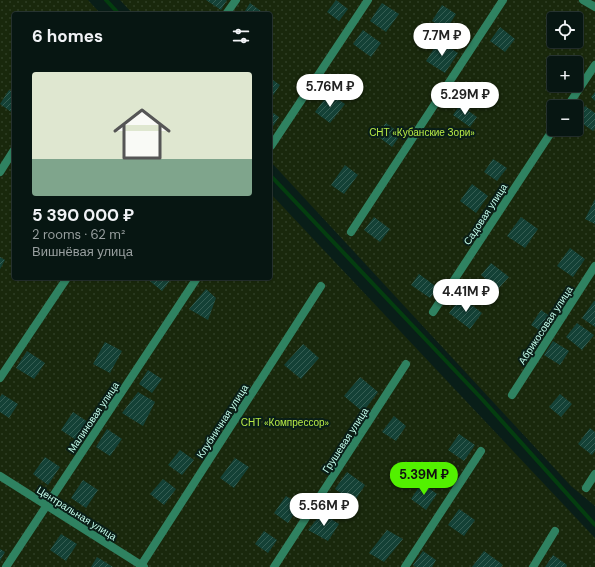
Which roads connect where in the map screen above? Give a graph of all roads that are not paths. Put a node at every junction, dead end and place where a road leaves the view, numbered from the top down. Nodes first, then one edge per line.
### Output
1 (236, 0) edge
2 (368, 0) edge
3 (503, 0) edge
4 (583, 0) edge
5 (595, 7) edge
6 (227, 12) edge
7 (595, 65) edge
8 (572, 100) edge
9 (549, 136) edge
10 (272, 144) edge
11 (12, 153) edge
12 (0, 172) edge
13 (351, 232) dead end
14 (595, 266) edge
15 (65, 280) edge
16 (195, 280) edge
17 (321, 286) dead end
18 (433, 312) dead end
19 (406, 364) dead end
20 (0, 378) edge
21 (512, 395) dead end
22 (481, 451) dead end
23 (595, 474) edge
24 (0, 476) edge
25 (586, 488) dead end
26 (46, 505) junction
27 (555, 531) dead end
28 (141, 566) edge
29 (6, 567) edge
30 (274, 567) edge
31 (405, 567) edge
32 (533, 567) edge

1 - 6 street
2 - 10 street
3 - 13 street
4 - 5 street
7 - 8 street
9 - 18 street, Садовая улица
11 - 12 street
14 - 21 street, Абрикосовая улица
15 - 20 street
16 - 26 street, Малиновая улица
17 - 28 street, Клубничная улица
19 - 30 street, Грушевая улица
22 - 31 street
23 - 25 street
24 - 26 street, Центральная улица
26 - 28 street, Центральная улица
26 - 29 street, Малиновая улица
27 - 32 street

